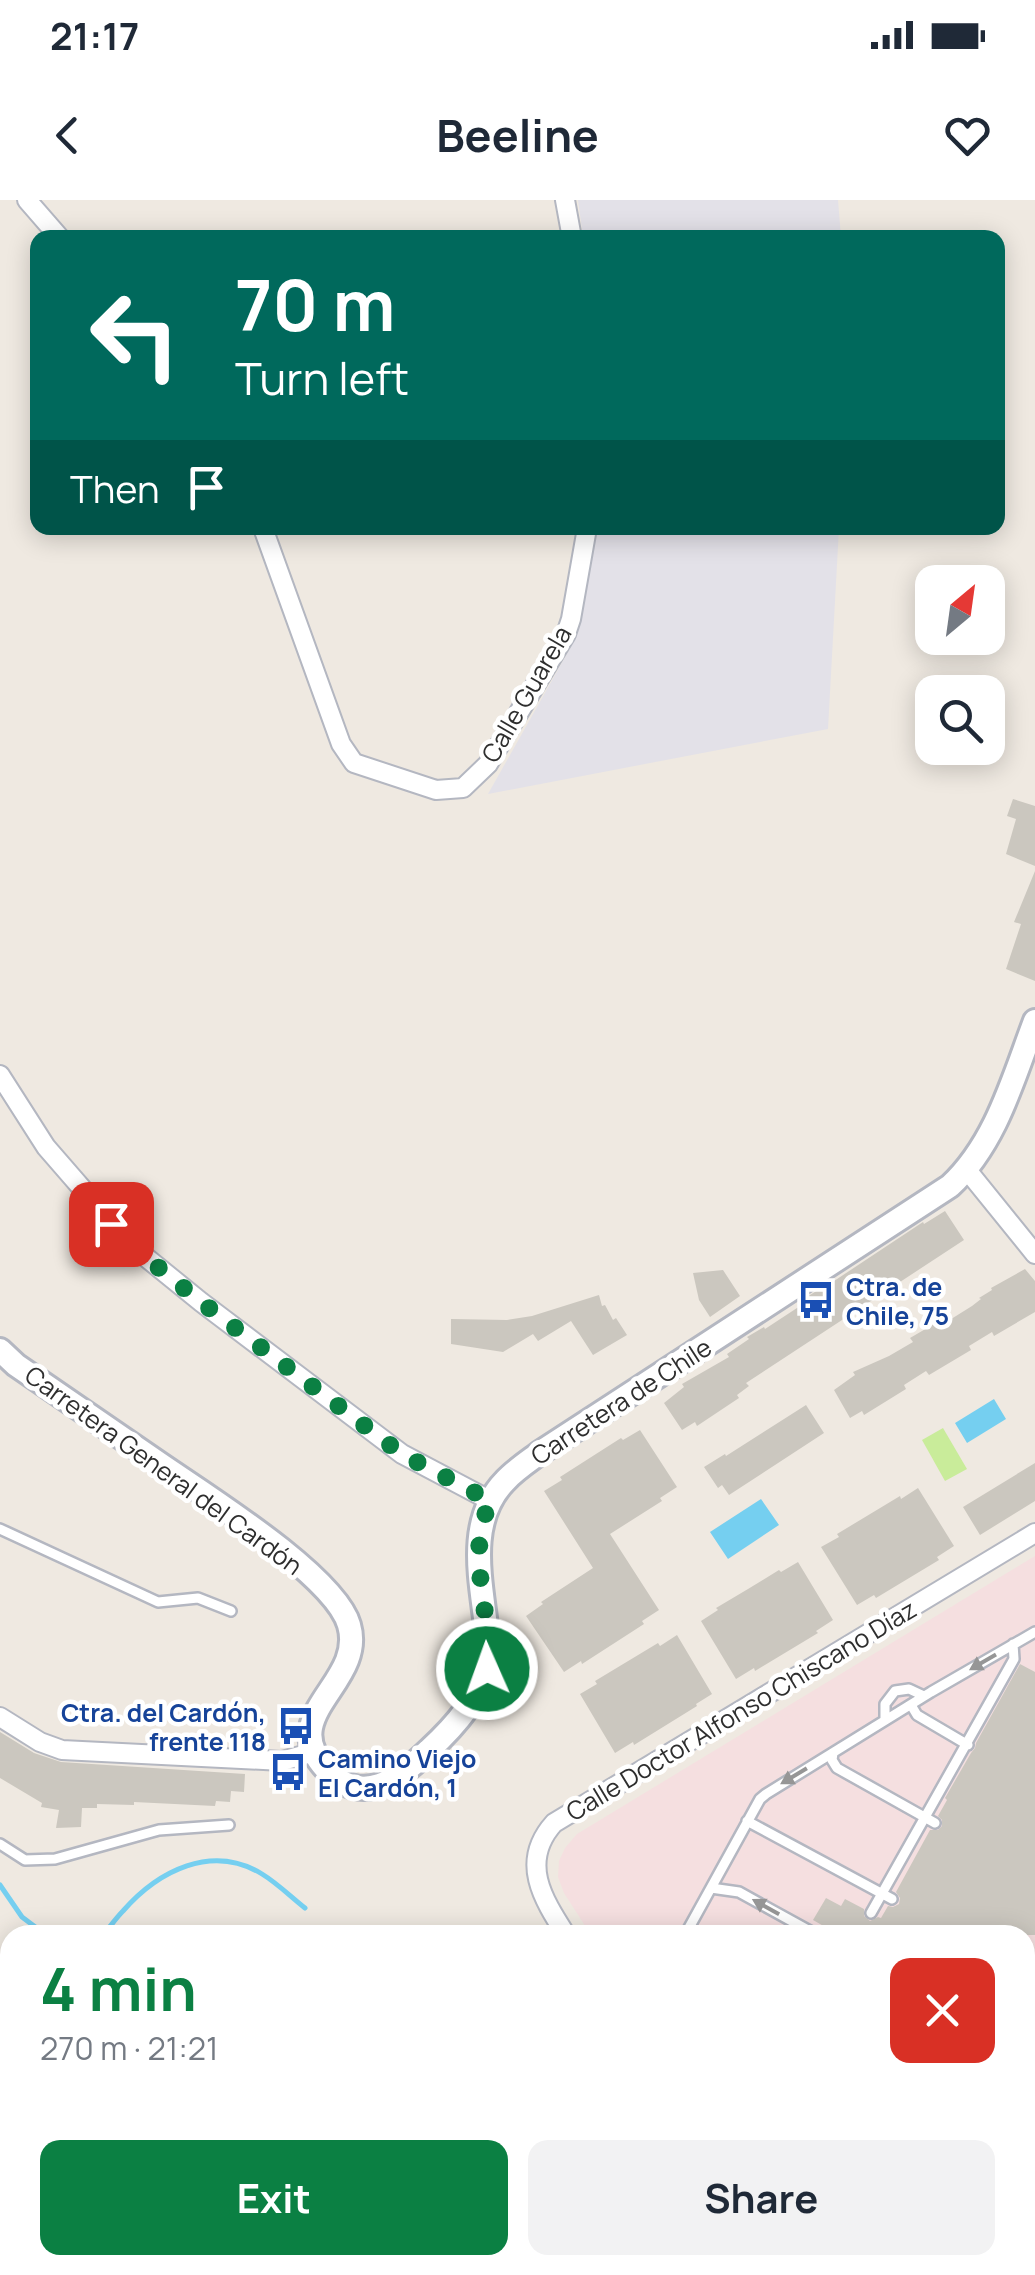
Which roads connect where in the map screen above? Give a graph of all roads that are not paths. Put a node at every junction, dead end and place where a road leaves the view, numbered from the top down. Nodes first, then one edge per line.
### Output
1 (27, 200) edge
2 (565, 200) edge
3 (53, 230) edge
4 (571, 230) edge
5 (266, 535) edge
6 (587, 535) edge
7 (1035, 1021) edge
8 (0, 1075) edge
9 (967, 1170) junction
10 (1035, 1254) edge
11 (0, 1350) edge
12 (491, 1501) junction
13 (0, 1529) edge
14 (1035, 1533) edge
15 (231, 1611) dead end
16 (1035, 1632) edge
17 (1014, 1644) junction
18 (924, 1696) junction
19 (911, 1704) junction
20 (0, 1717) edge
21 (885, 1720) junction
22 (968, 1744) dead end
23 (314, 1752) junction
24 (833, 1753) junction
25 (748, 1822) junction
26 (934, 1822) dead end
27 (228, 1826) dead end
28 (0, 1844) edge
29 (711, 1888) junction
30 (892, 1899) dead end
31 (871, 1913) dead end
32 (560, 1925) edge
33 (691, 1925) edge
34 (799, 1925) edge

1 - 3 street
2 - 4 street
5 - 6 street, Calle Guarela
7 - 9 street, Carretera de Chile
8 - 12 street
9 - 10 street
9 - 12 street, Carretera de Chile
11 - 23 street, Carretera General del Cardón
12 - 23 street, Carretera de Chile
13 - 15 lane
14 - 32 street, Calle Doctor Alfonso Chiscano Díaz
16 - 17 lane
17 -> 18 lane
17 - 31 lane
18 - 19 lane
18 - 21 lane
19 - 21 lane
19 - 22 lane
20 - 23 street
21 - 24 lane
24 -> 25 lane
24 - 26 lane
25 - 29 lane
25 - 30 lane
27 - 28 lane
29 - 33 lane
34 -> 29 lane

